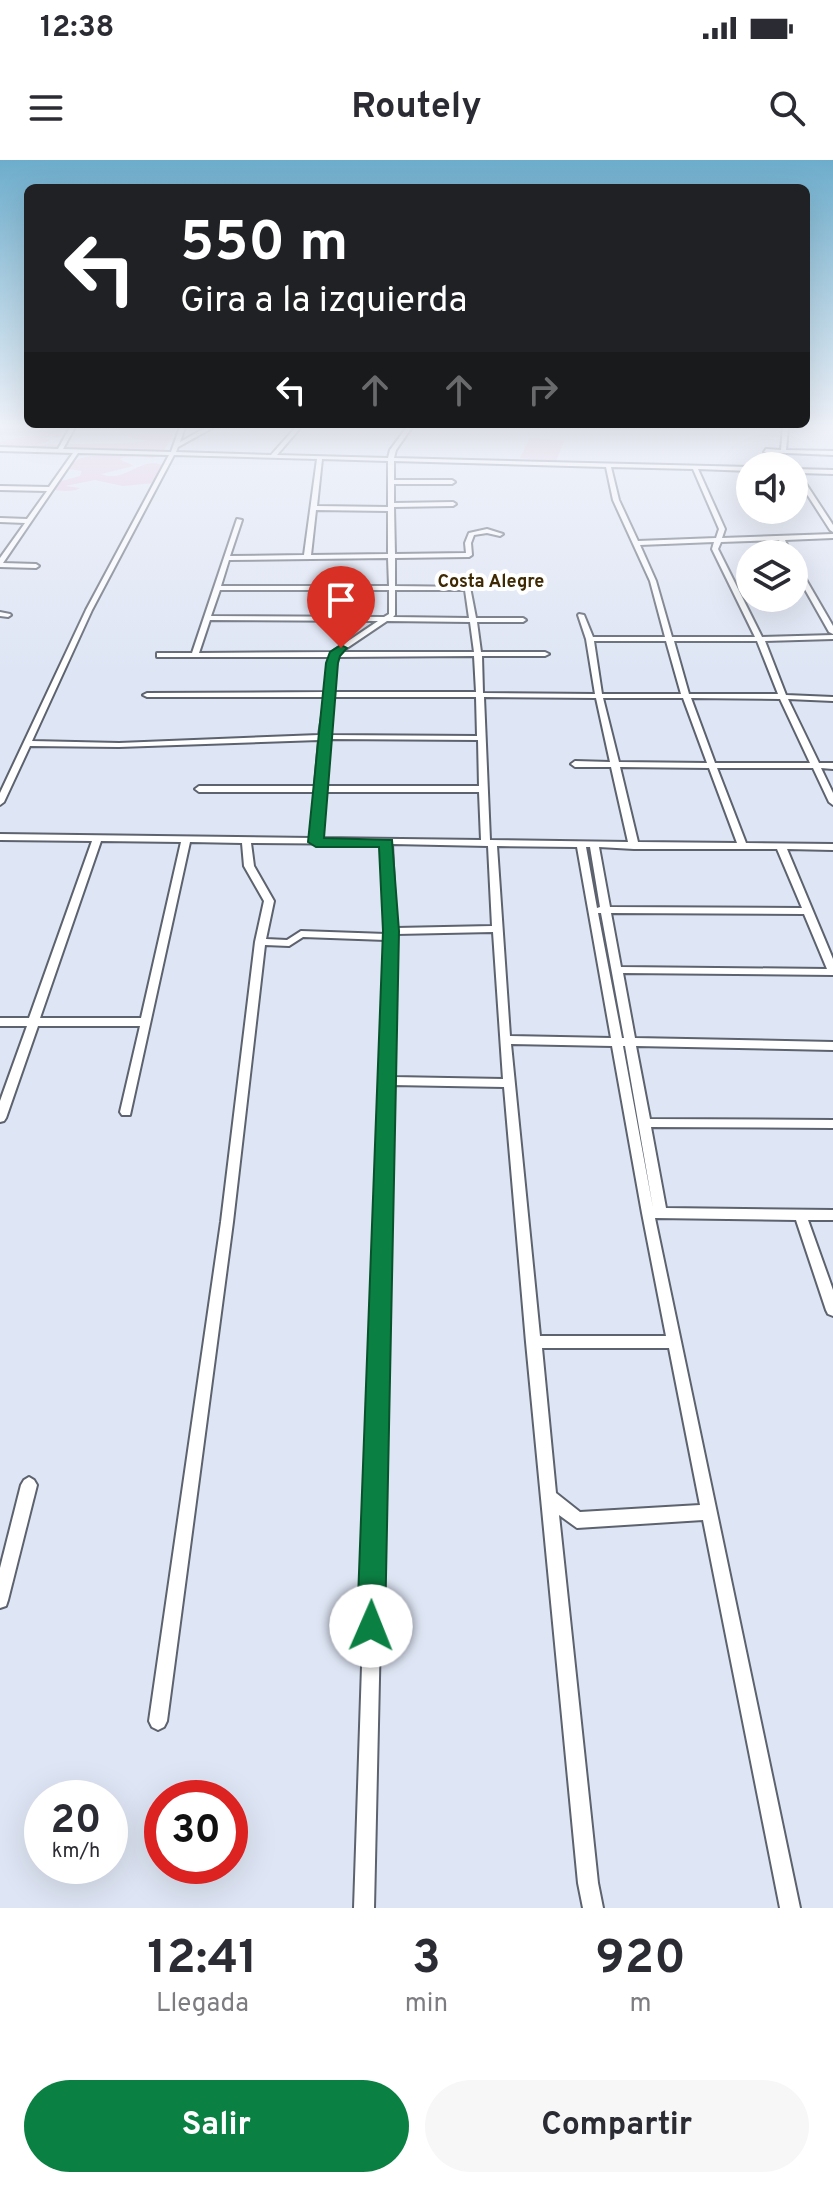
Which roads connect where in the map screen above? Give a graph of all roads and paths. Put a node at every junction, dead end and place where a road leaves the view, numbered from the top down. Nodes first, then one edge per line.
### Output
1 (313, 508) edge
2 (37, 509) edge
3 (143, 509) edge
4 (391, 509) edge
5 (620, 509) edge
6 (713, 509) edge
7 (818, 509) edge
8 (0, 520) edge
9 (239, 520) dead end
10 (29, 521) junction
11 (722, 529) junction
12 (833, 533) edge
13 (500, 534) dead end
14 (781, 538) joint
15 (751, 540) edge
16 (717, 541) junction
17 (736, 541) joint
18 (635, 543) junction
19 (227, 558) junction
20 (307, 558) junction
21 (392, 558) junction
22 (0, 564) edge
23 (36, 566) dead end
24 (217, 588) junction
25 (392, 588) junction
26 (808, 588) edge
27 (581, 615) dead end
28 (207, 618) junction
29 (389, 619) junction
30 (472, 620) junction
31 (523, 620) dead end
32 (833, 632) edge
33 (667, 638) junction
34 (590, 639) junction
35 (760, 639) junction
36 (334, 654) junction
37 (478, 654) junction
38 (545, 654) dead end
39 (160, 655) dead end
40 (195, 655) junction
41 (480, 693) junction
42 (328, 694) junction
43 (147, 695) dead end
44 (782, 695) junction
45 (599, 696) junction
46 (686, 696) junction
47 (833, 699) edge
48 (323, 737) junction
49 (482, 738) junction
50 (26, 743) junction
51 (575, 764) dead end
52 (615, 765) junction
53 (712, 765) junction
54 (814, 765) junction
55 (833, 766) edge
56 (320, 787) junction
57 (199, 789) dead end
58 (484, 789) junction
59 (0, 802) edge
60 (833, 802) edge
61 (0, 837) edge
62 (97, 840) junction
63 (186, 840) junction
64 (246, 841) junction
65 (316, 842) junction
66 (387, 843) junction
67 (489, 844) junction
68 (587, 845) junction
69 (634, 846) junction
70 (743, 847) junction
71 (781, 847) junction
72 (833, 847) edge
73 (599, 910) junction
74 (808, 911) junction
75 (498, 929) junction
76 (391, 934) junction
77 (260, 942) junction
78 (617, 970) junction
79 (833, 972) edge
80 (0, 1022) edge
81 (33, 1022) junction
82 (146, 1022) junction
83 (505, 1040) junction
84 (624, 1042) junction
85 (833, 1046) edge
86 (386, 1081) junction
87 (509, 1083) junction
88 (126, 1112) dead end
89 (0, 1118) edge
90 (645, 1123) junction
91 (833, 1124) edge
92 (654, 1213) junction
93 (800, 1214) junction
94 (833, 1215) edge
95 (833, 1310) edge
96 (533, 1342) junction
97 (674, 1342) junction
98 (29, 1485) dead end
99 (549, 1497) junction
100 (709, 1512) junction
101 (0, 1600) edge
102 (158, 1721) dead end
103 (364, 1908) edge
104 (593, 1908) edge
105 (790, 1908) edge

1 - 20 street
2 - 10 street
3 - 50 street
4 - 21 street
5 - 18 street
6 - 11 street
7 - 12 street
8 - 10 street
9 - 19 street
10 - 22 street
11 - 16 street
11 - 17 street
12 - 14 street
13 - 21 street
14 - 15 street
16 - 17 street
16 - 18 street
16 - 35 street
18 - 33 street
19 - 20 street
19 - 24 street
20 - 21 street
21 - 25 street
22 - 23 street
24 - 25 street
24 - 28 street
25 - 29 street
25 - 30 street
26 - 32 street
27 - 34 street
28 - 29 street
28 - 40 street
29 - 30 street
29 - 36 street
30 - 31 street
30 - 37 street
32 - 35 street
33 - 34 street
33 - 35 street
33 - 46 street
34 - 45 street
35 - 44 street
36 - 37 street
36 - 40 street
36 - 42 street
37 - 38 street
37 - 41 street
39 - 40 street
41 - 42 street
41 - 45 street
41 - 49 street
42 - 43 street
42 - 48 street
44 - 46 street
44 - 47 street
44 - 54 street
45 - 46 street
45 - 52 street
46 - 53 street
48 - 49 street
48 - 50 street
48 - 56 street
49 - 58 street
50 - 59 street
51 - 52 street
52 - 53 street
52 - 69 street
53 - 54 street
53 - 70 street
54 - 55 street
54 - 60 street
56 - 57 street
56 - 58 street
56 - 65 street
58 - 67 street
61 - 62 street
62 - 63 street
62 - 81 street
63 - 64 street
63 - 82 street
64 - 65 street
64 - 77 street
65 - 66 street
66 - 67 street
66 - 76 street
67 - 68 street
67 - 75 street
68 - 69 street
68 - 73 street
69 - 70 street
70 - 71 street
71 - 72 street
71 - 74 street
73 - 74 street
73 - 78 street
73 - 84 street
74 - 79 street
75 - 76 street
75 - 83 street
76 - 77 street
76 - 86 street
77 - 102 street
78 - 79 street
78 - 84 street
80 - 81 street
81 - 82 street
81 - 89 street
82 - 88 street
83 - 84 street
83 - 87 street
84 - 85 street
84 - 90 street
84 - 92 street
86 - 87 street
86 - 103 street
87 - 96 street
90 - 91 street
90 - 92 street
92 - 93 street
92 - 97 street
93 - 94 street
93 - 95 street
96 - 97 street
96 - 99 street
97 - 100 street
98 - 101 street
99 - 100 street
99 - 104 street
100 - 105 street

